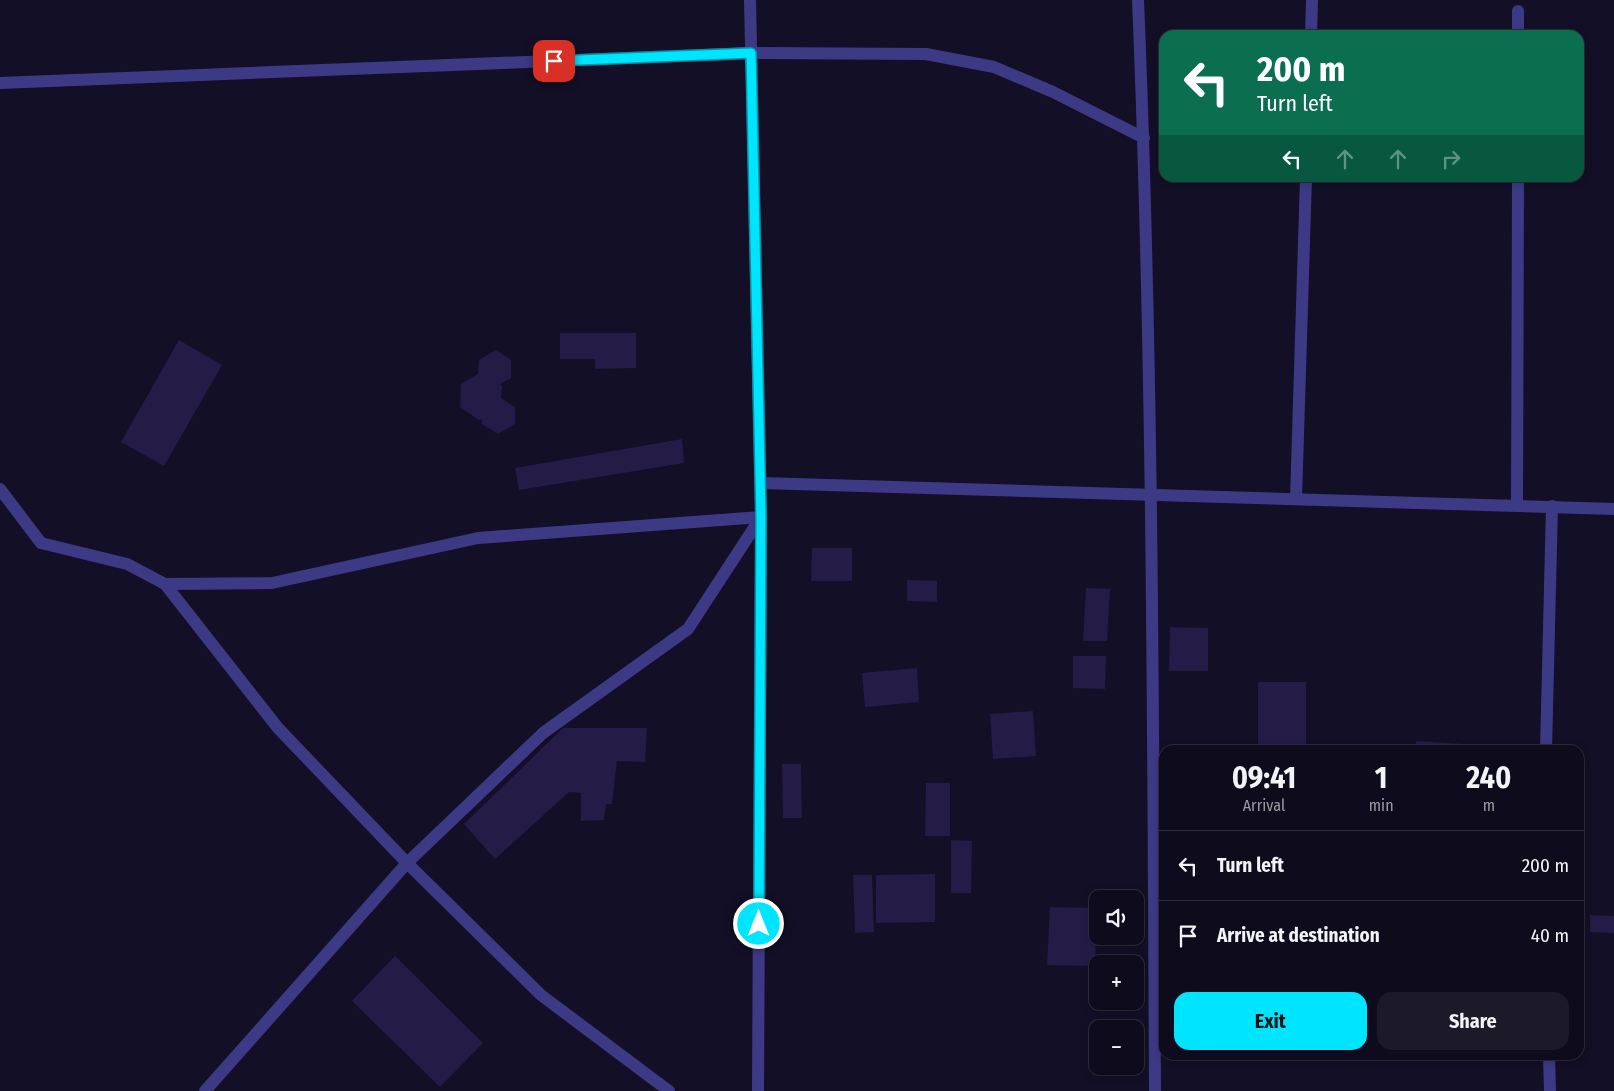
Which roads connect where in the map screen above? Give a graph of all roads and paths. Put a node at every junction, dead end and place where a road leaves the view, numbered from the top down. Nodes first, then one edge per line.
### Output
1 (750, 0) edge
2 (1138, 0) edge
3 (1312, 0) edge
4 (1518, 11) dead end
5 (1311, 30) edge
6 (1518, 30) edge
7 (751, 53) junction
8 (0, 83) edge
9 (1144, 138) junction
10 (1306, 182) edge
11 (1518, 182) edge
12 (760, 483) junction
13 (0, 489) edge
14 (1151, 495) junction
15 (1296, 499) junction
16 (1517, 505) junction
17 (1552, 506) junction
18 (1614, 508) edge
19 (761, 517) junction
20 (165, 584) junction
21 (1546, 745) edge
22 (408, 863) junction
23 (1549, 1060) edge
24 (205, 1091) edge
25 (669, 1091) edge
26 (758, 1091) edge
27 (1155, 1091) edge
28 (1550, 1091) edge

1 - 7 street
2 - 9 street
3 - 5 street
4 - 6 street
7 - 8 street
7 - 9 street
7 - 12 street
9 - 14 street
10 - 15 street
11 - 16 street
12 - 14 street
12 - 19 street
13 - 20 street
14 - 15 street
14 - 27 street
15 - 16 street
16 - 17 street
17 - 18 street
17 - 21 street
19 - 20 street
19 - 22 street
19 - 26 street
20 - 22 street
22 - 24 street
22 - 25 street
23 - 28 street

